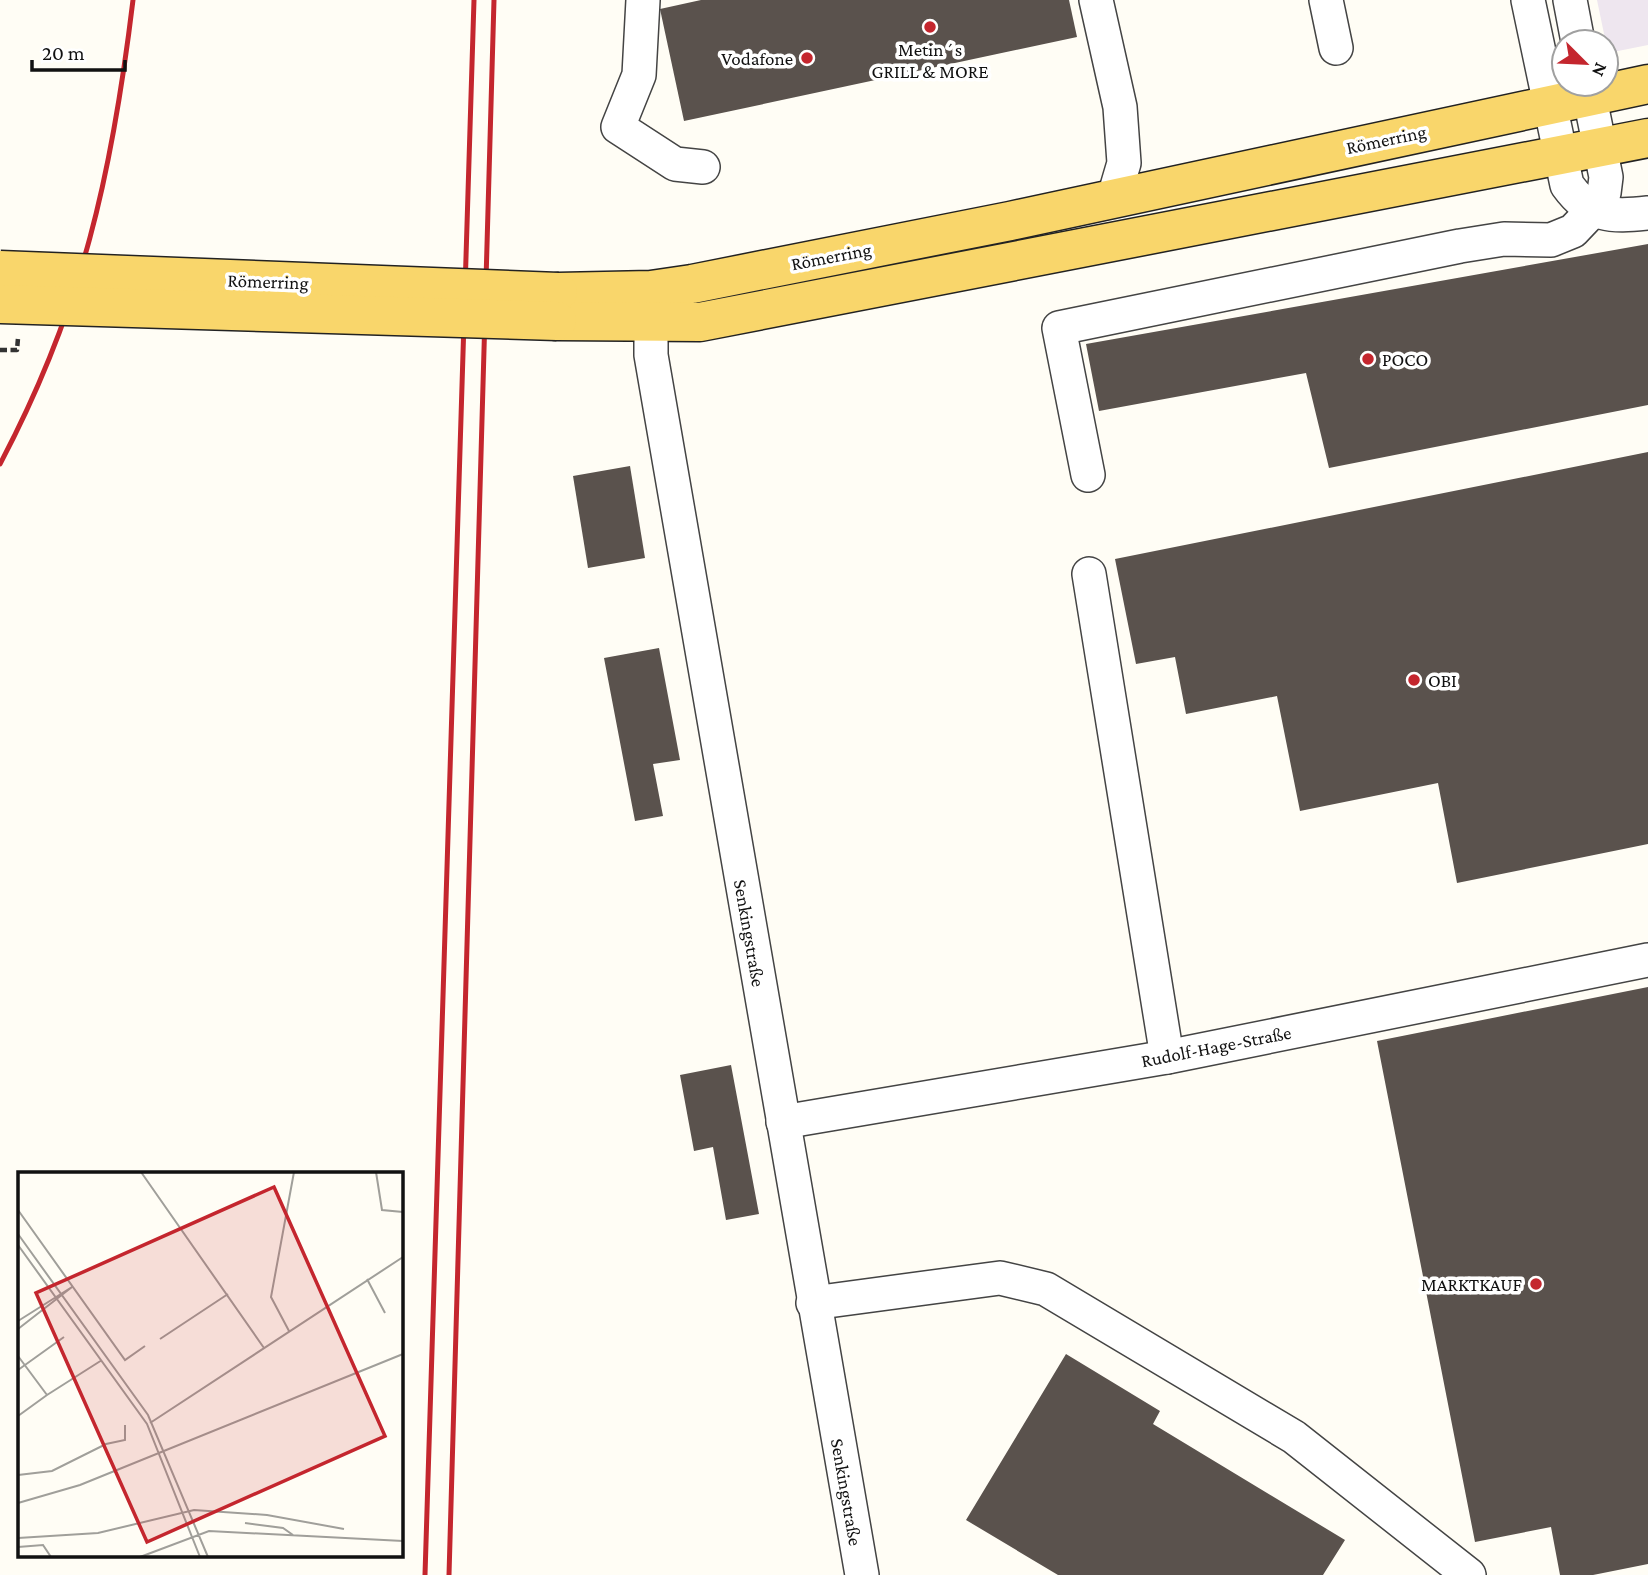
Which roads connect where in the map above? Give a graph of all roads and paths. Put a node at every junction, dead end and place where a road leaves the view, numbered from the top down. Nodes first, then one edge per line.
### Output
1 (643, 0) edge
2 (1096, 0) edge
3 (1326, 0) edge
4 (1528, 0) edge
5 (1570, 0) edge
6 (1575, 28) edge
7 (1336, 48) dead end
8 (1648, 84) edge
9 (1620, 87) edge
10 (1566, 98) edge
11 (1590, 98) edge
12 (1549, 104) junction
13 (1648, 138) edge
14 (1601, 148) junction
15 (1560, 156) junction
16 (703, 167) dead end
17 (1114, 197) junction
18 (1592, 211) junction
19 (1648, 213) edge
20 (0, 270) edge
21 (0, 304) edge
22 (557, 307) junction
23 (651, 307) junction
24 (17, 343) dead end
25 (0, 350) edge
26 (1088, 475) dead end
27 (1089, 575) dead end
28 (1648, 960) edge
29 (1167, 1057) junction
30 (783, 1122) junction
31 (813, 1303) junction
32 (862, 1575) edge
33 (1469, 1575) edge

1 - 16 street
2 - 17 street
3 - 7 street
4 - 12 street
5 - 6 street
8 - 9 main road, Römerring
10 - 12 main road, Römerring
11 - 14 street
12 - 15 street
12 - 17 main road, Römerring
13 - 14 main road, Römerring
14 - 15 main road, Römerring
14 - 18 street
15 - 18 street
15 - 23 main road, Römerring
17 - 23 main road, Römerring
18 - 19 street
18 - 26 street
20 - 22 main road, Römerring, bridge
21 - 22 main road, Römerring, bridge
22 - 23 main road, Römerring
23 - 30 street, Senkingstraße
24 - 25 path
27 - 29 street
28 - 29 street, Rudolf-Hage-Straße
29 - 30 street, Rudolf-Hage-Straße
30 - 31 street, Senkingstraße
31 - 32 street, Senkingstraße
31 - 33 street

